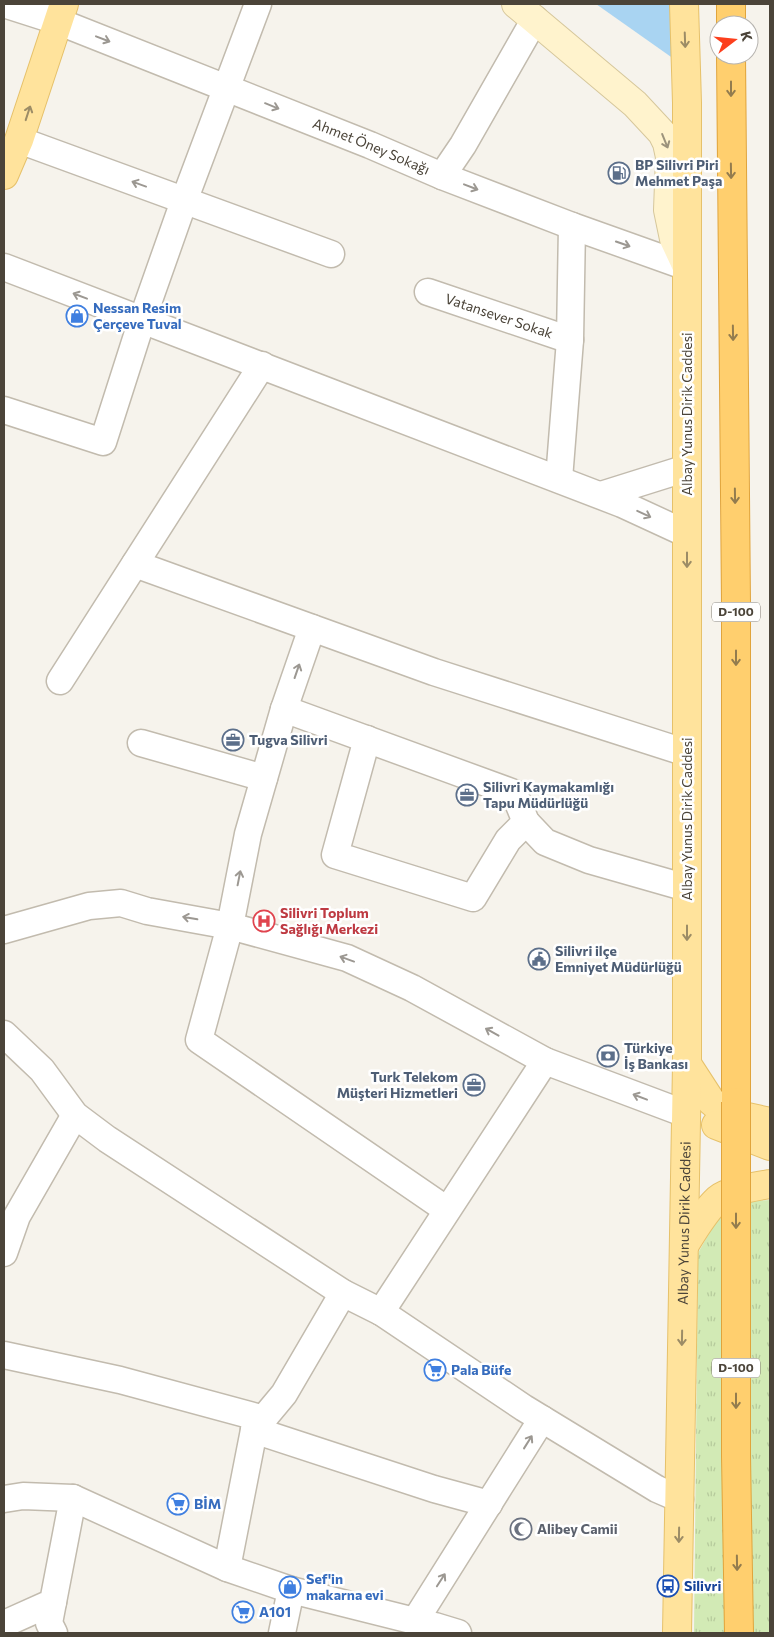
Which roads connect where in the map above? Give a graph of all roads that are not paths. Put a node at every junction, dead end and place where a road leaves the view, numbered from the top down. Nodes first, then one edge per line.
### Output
1 (4, 4) edge
2 (258, 4) edge
3 (684, 4) edge
4 (525, 11) edge
5 (61, 12) edge
6 (731, 65) edge
7 (227, 88) junction
8 (687, 103) junction
9 (635, 104) junction
10 (19, 140) junction
11 (4, 175) edge
12 (442, 176) junction
13 (184, 201) junction
14 (572, 226) junction
15 (331, 254) dead end
16 (4, 267) edge
17 (688, 267) junction
18 (428, 292) dead end
19 (142, 320) junction
20 (570, 340) junction
21 (262, 365) junction
22 (4, 410) edge
23 (687, 468) junction
24 (558, 479) junction
25 (601, 495) junction
26 (688, 534) junction
27 (135, 564) junction
28 (312, 628) junction
29 (60, 680) dead end
30 (284, 709) junction
31 (367, 739) junction
32 (141, 743) dead end
33 (687, 753) junction
34 (264, 778) junction
35 (526, 822) junction
36 (687, 888) junction
37 (230, 926) junction
38 (4, 930) edge
39 (4, 1034) edge
40 (544, 1061) junction
41 (687, 1064) junction
42 (686, 1114) junction
43 (75, 1115) junction
44 (770, 1122) edge
45 (770, 1146) edge
46 (770, 1184) edge
47 (447, 1210) junction
48 (684, 1247) junction
49 (4, 1253) edge
50 (343, 1293) junction
51 (381, 1312) junction
52 (4, 1355) edge
53 (542, 1419) junction
54 (259, 1424) junction
55 (73, 1498) junction
56 (4, 1499) edge
57 (680, 1500) junction
58 (489, 1504) junction
59 (227, 1568) junction
60 (291, 1590) junction
61 (53, 1602) junction
62 (4, 1624) edge
63 (435, 1628) edge
64 (54, 1633) edge
65 (282, 1633) edge
66 (677, 1633) edge
67 (739, 1633) edge

1 - 5 street, Ahmet Öney Sokağı
2 - 7 street
3 -> 8 main road, Albay Yunus Dirik Caddesi
4 - 9 main road
4 - 12 street
5 -> 7 street, Ahmet Öney Sokağı
10 -> 5 main road
6 -> 67 highway, D-100, bridge
7 -> 12 street, Ahmet Öney Sokağı
7 - 13 street
8 - 9 main road
8 - 17 main road, Albay Yunus Dirik Caddesi
9 -> 17 main road
10 - 11 main road
13 -> 10 street
12 -> 14 street, Ahmet Öney Sokağı
13 - 15 street
13 - 19 street
14 -> 17 street, Ahmet Öney Sokağı
14 - 20 street
19 -> 16 street
17 - 23 main road, Albay Yunus Dirik Caddesi
18 - 20 street, Vatansever Sokak
19 - 21 street
19 - 22 street
20 - 24 street
21 - 24 street
21 - 27 street
23 - 25 street
23 - 26 main road, Albay Yunus Dirik Caddesi
24 - 25 street
25 -> 26 street
26 -> 33 main road, Albay Yunus Dirik Caddesi
27 - 28 street
27 - 29 street
30 -> 28 street
28 - 33 street
30 - 31 street
30 - 34 street
31 - 35 street
31 - 35 street
32 - 34 street
33 - 36 main road, Albay Yunus Dirik Caddesi
37 -> 34 street
35 - 36 street
36 -> 41 main road, Albay Yunus Dirik Caddesi
37 -> 38 street
40 -> 37 street
37 - 47 street
39 - 43 street
42 -> 40 street
40 - 47 street
41 - 42 main road, Albay Yunus Dirik Caddesi
41 - 44 main road
42 - 45 main road
42 - 48 main road, Albay Yunus Dirik Caddesi
43 - 49 street
43 - 50 street
46 - 48 main road
47 - 51 street
48 -> 57 main road, Albay Yunus Dirik Caddesi
50 - 51 street
50 - 54 street
51 - 53 street
52 - 54 street
53 - 57 street
58 -> 53 street
54 - 58 street
54 - 59 street
55 - 56 street
55 - 59 street
55 - 61 street
57 -> 66 main road, Albay Yunus Dirik Caddesi
63 -> 58 street
59 - 60 street
60 - 63 street
60 - 65 street
61 - 62 street
61 - 64 street

